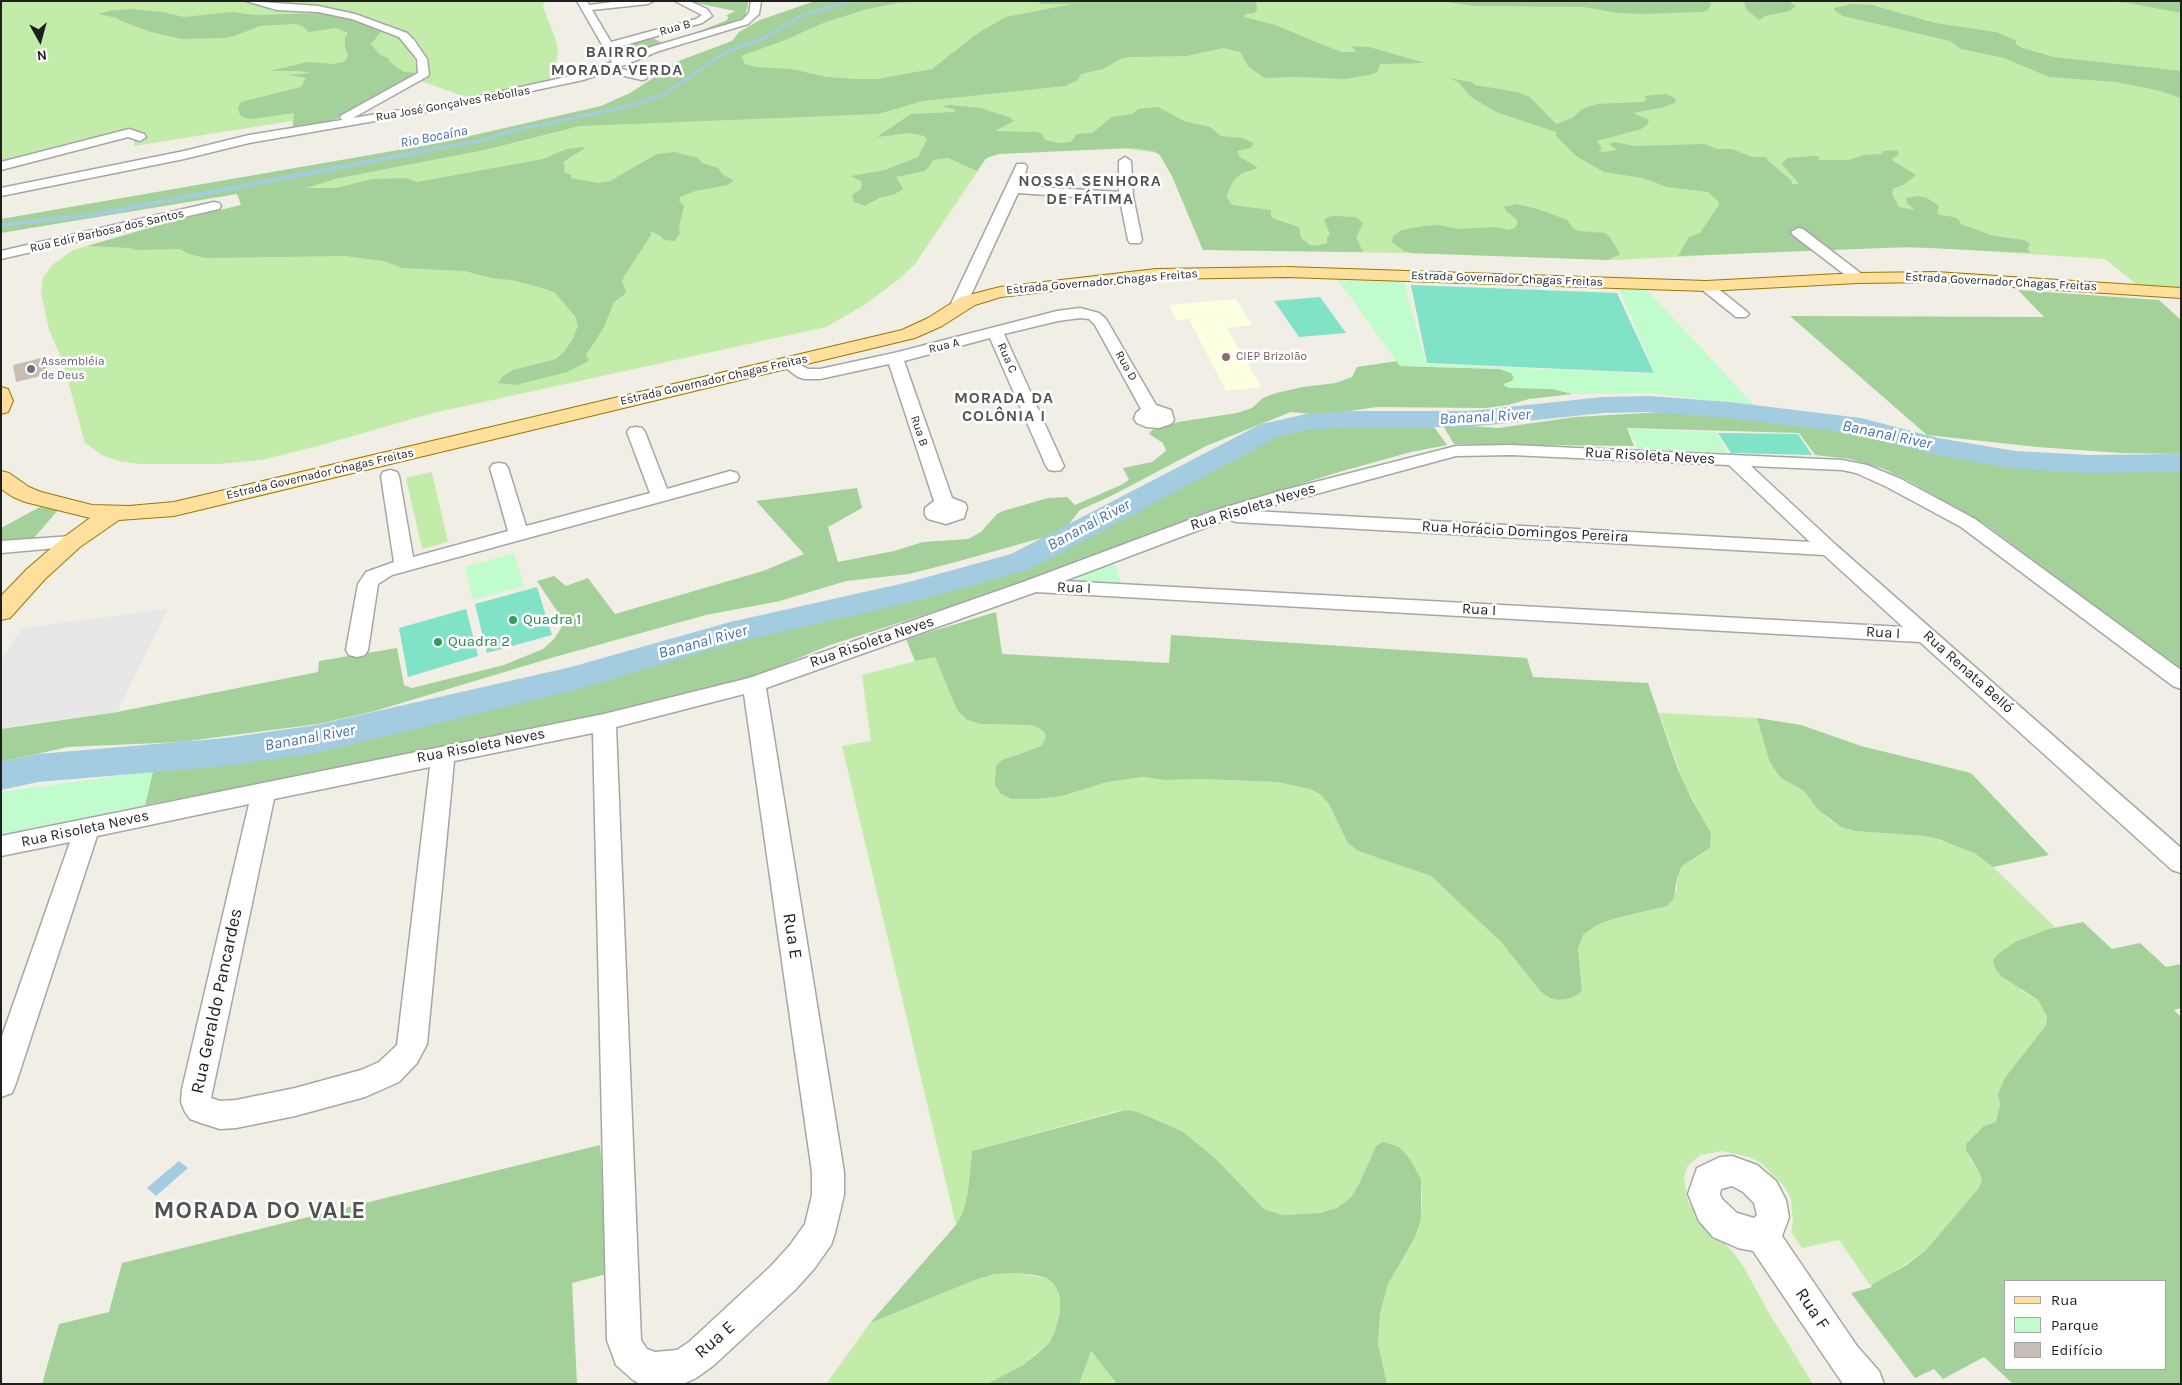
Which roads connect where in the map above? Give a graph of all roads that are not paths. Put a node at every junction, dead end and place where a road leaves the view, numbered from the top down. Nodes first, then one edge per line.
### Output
1 (251, 1) edge
2 (648, 1) edge
3 (680, 1) edge
4 (756, 1) edge
5 (584, 5) edge
6 (610, 46) junction
7 (613, 66) junction
8 (642, 77) dead end
9 (335, 124) junction
10 (135, 135) dead end
11 (1126, 160) dead end
12 (1, 166) edge
13 (1020, 167) dead end
14 (1013, 189) junction
15 (1, 192) edge
16 (1126, 196) junction
17 (214, 206) dead end
18 (1798, 232) dead end
19 (1135, 240) dead end
20 (1, 255) edge
21 (1858, 278) junction
22 (1706, 286) junction
23 (2181, 293) edge
24 (957, 308) junction
25 (1741, 314) dead end
26 (1101, 322) joint
27 (996, 333) junction
28 (895, 358) junction
29 (787, 363) junction
30 (1, 393) edge
31 (1, 408) edge
32 (1151, 411) dead end
33 (636, 432) dead end
34 (1736, 460) junction
35 (1055, 466) dead end
36 (388, 468) junction
37 (498, 468) dead end
38 (1, 478) edge
39 (730, 478) dead end
40 (660, 496) junction
41 (944, 503) dead end
42 (113, 514) junction
43 (1220, 515) junction
44 (519, 534) junction
45 (72, 542) junction
46 (1, 547) edge
47 (1829, 549) junction
48 (404, 564) junction
49 (1030, 587) junction
50 (1, 612) edge
51 (1927, 635) junction
52 (357, 650) dead end
53 (2181, 681) edge
54 (754, 684) junction
55 (604, 722) junction
56 (443, 754) junction
57 (264, 791) junction
58 (87, 828) junction
59 (1, 846) edge
60 (2181, 863) edge
61 (1, 1083) edge
62 (1760, 1233) dead end
63 (1866, 1384) edge

1 - 9 street, Rua José Gonçalves Rebollas
2 - 5 street
3 - 6 street, Rua B
4 - 7 street, Rua José Gonçalves Rebollas
5 - 6 street
6 - 7 street
7 - 8 street
7 - 9 street, Rua José Gonçalves Rebollas
9 - 15 street, Rua José Gonçalves Rebollas
10 - 12 street
11 - 16 street
13 - 14 street
14 - 16 street
14 - 24 street
16 - 19 street
17 - 20 street, Rua Edir Barbosa dos Santos
18 - 21 street
21 - 22 main road, Estrada Governador Chagas Freitas
21 - 23 main road, Estrada Governador Chagas Freitas
22 - 24 main road, Estrada Governador Chagas Freitas
22 - 25 street
24 - 29 main road, Estrada Governador Chagas Freitas
26 - 27 street, Rua A
26 - 32 street, Rua D
27 - 28 street, Rua A
27 - 35 street, Rua C
28 - 29 street, Rua A
28 - 41 street, Rua B
29 - 36 main road, Estrada Governador Chagas Freitas
30 - 31 main road
33 - 40 street
34 - 43 street, Rua Risoleta Neves
34 - 47 street, Rua Renata Belló
34 - 53 street, Rua Risoleta Neves
36 - 42 main road, Estrada Governador Chagas Freitas
36 - 48 street
37 - 44 street
38 - 42 main road, Estrada Governador Chagas Freitas
39 - 40 street
40 - 44 street
42 - 45 main road
43 - 47 street, Rua Horácio Domingos Pereira
43 - 49 street, Rua Risoleta Neves
44 - 48 street
45 - 46 street
45 - 50 main road
47 - 51 street, Rua Renata Belló
48 - 52 street
49 - 51 street, Rua I
49 - 54 street, Rua Risoleta Neves
51 - 60 street, Rua Renata Belló
54 - 55 street, Rua Risoleta Neves
54 - 55 street, Rua E
55 - 56 street, Rua Risoleta Neves
56 - 57 street, Rua Risoleta Neves
56 - 57 street, Rua Geraldo Pancardes
57 - 58 street, Rua Risoleta Neves
58 - 59 street, Rua Risoleta Neves
58 - 61 street
62 - 63 street, Rua F

